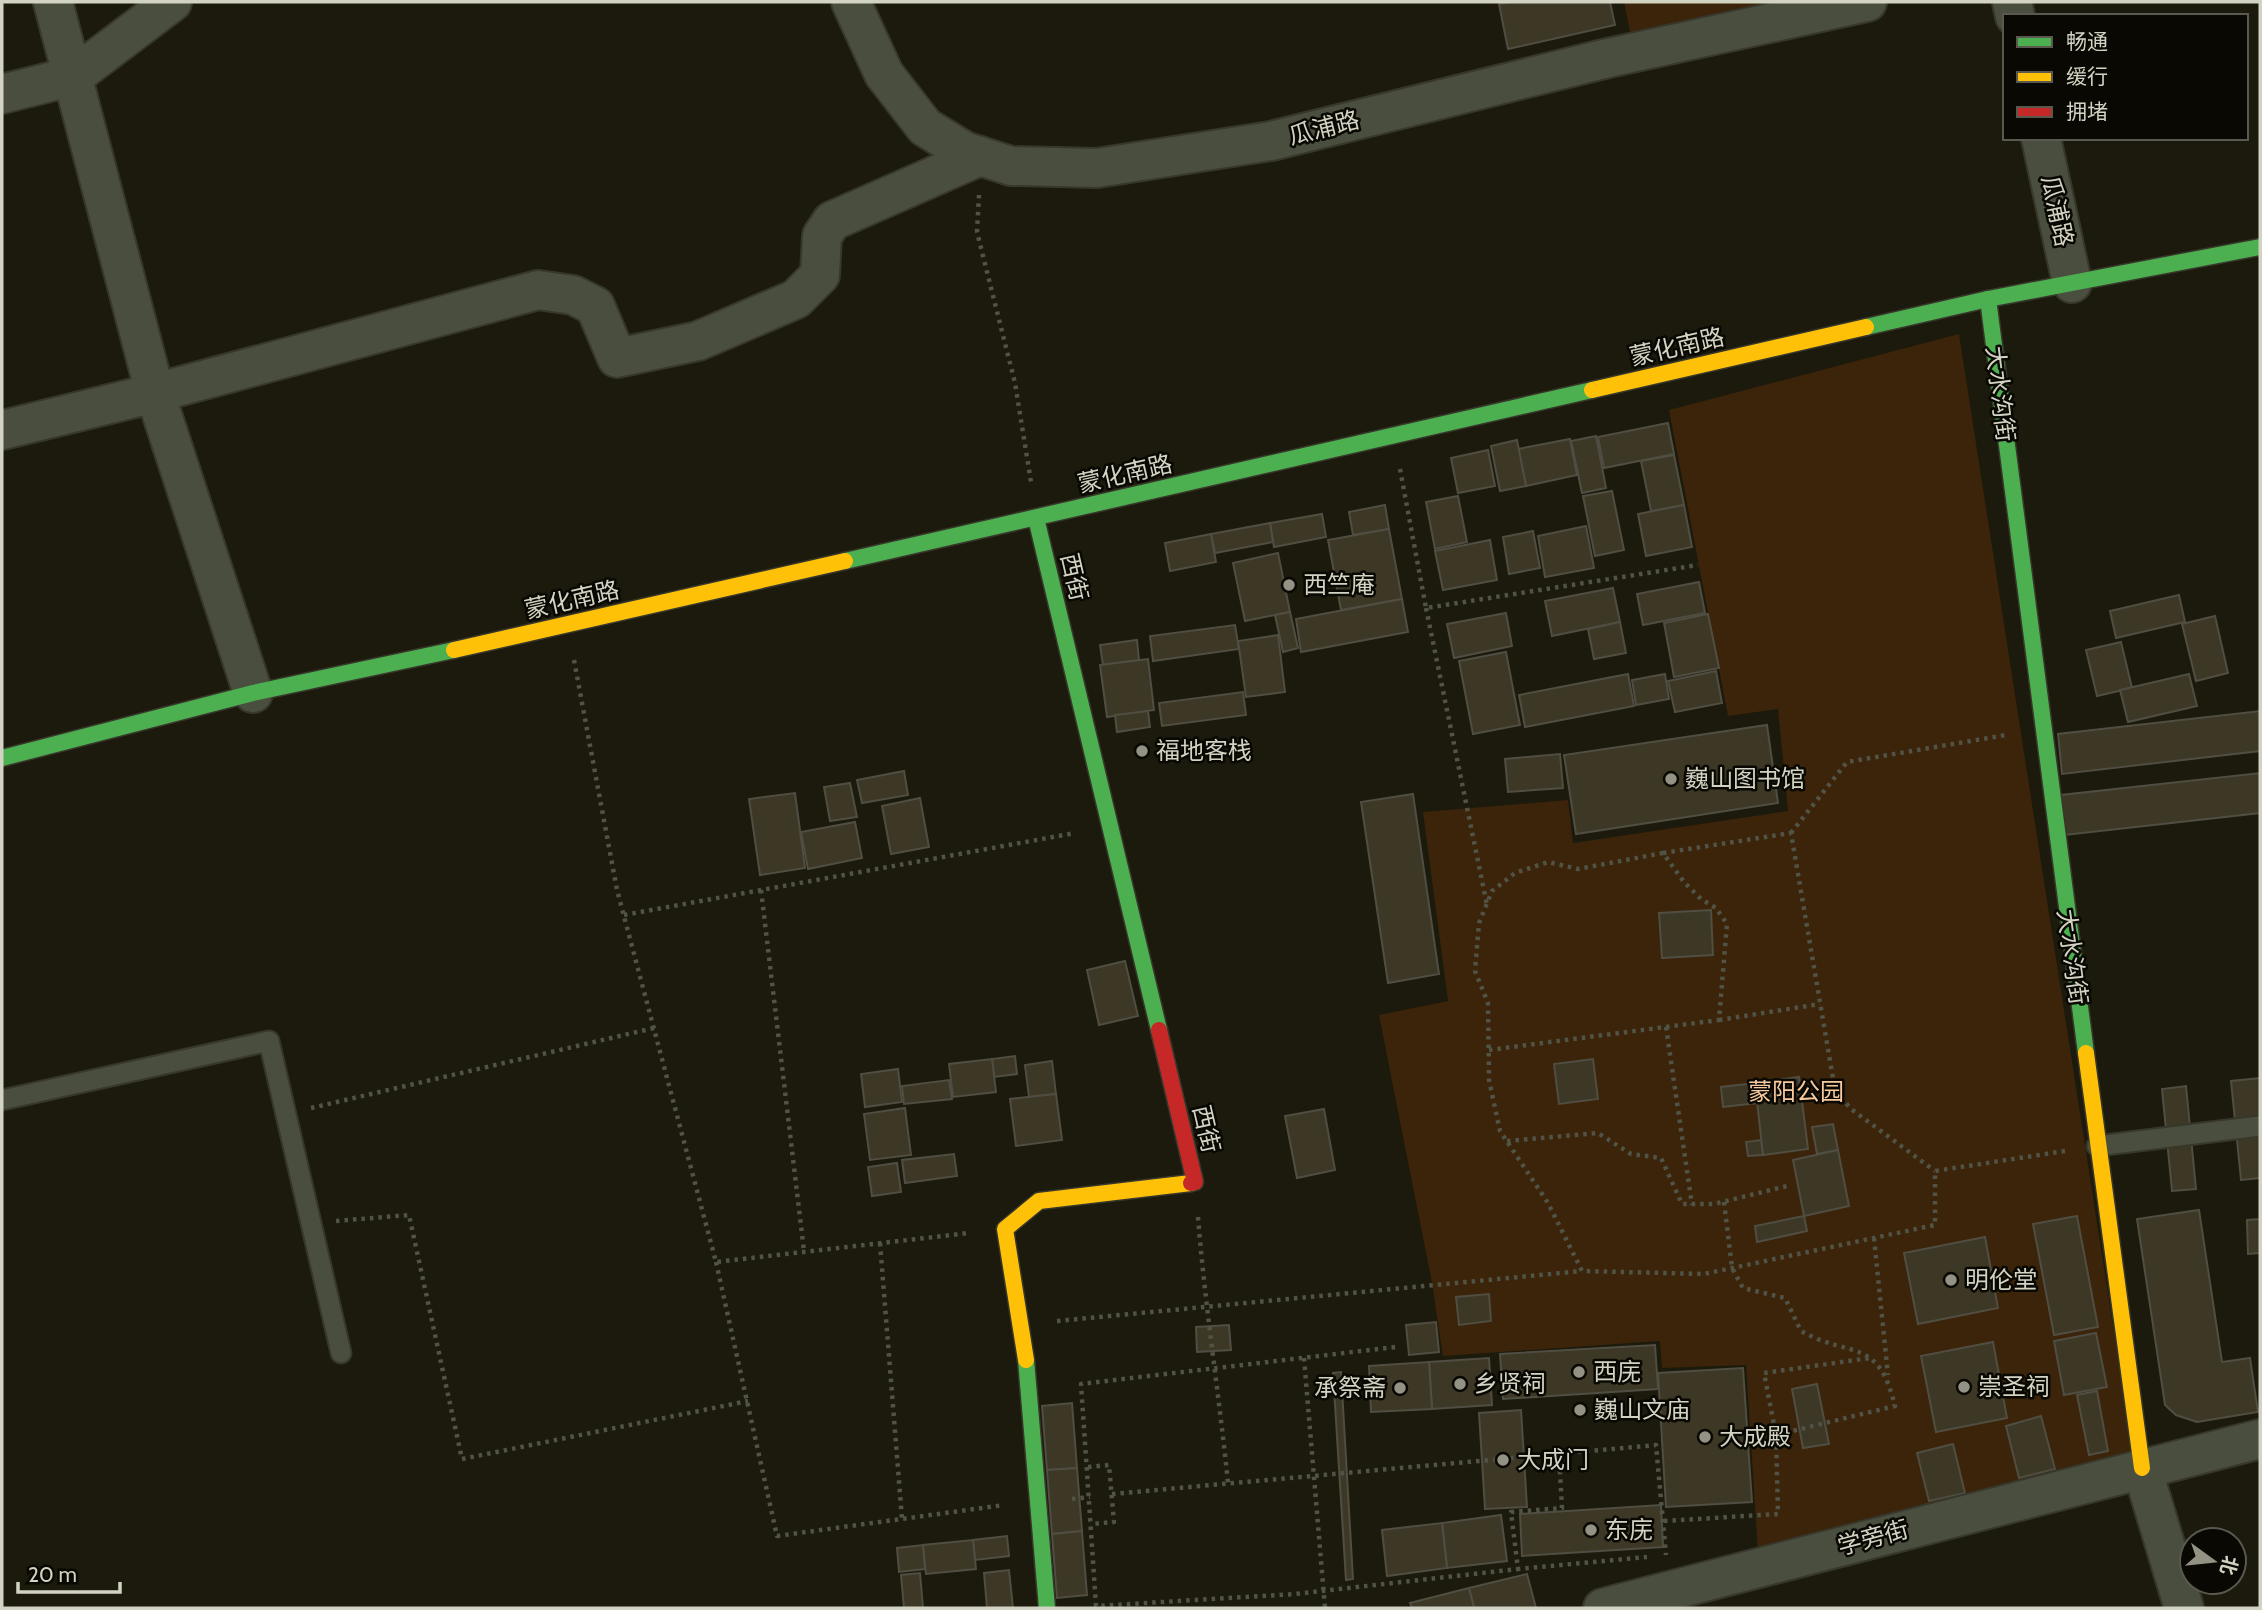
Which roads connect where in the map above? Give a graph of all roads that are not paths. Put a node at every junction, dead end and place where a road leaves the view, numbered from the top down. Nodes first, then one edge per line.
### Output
1 (53, 2) edge
2 (172, 2) edge
3 (850, 2) edge
4 (1867, 2) edge
5 (74, 76) junction
6 (2, 94) edge
7 (2041, 140) edge
8 (980, 156) junction
9 (2260, 247) edge
10 (2072, 283) junction
11 (1988, 299) junction
12 (155, 393) junction
13 (2, 430) edge
14 (1036, 519) junction
15 (253, 693) junction
16 (2, 758) edge
17 (2, 1100) edge
18 (2260, 1126) edge
19 (2097, 1146) junction
20 (341, 1353) dead end
21 (2260, 1439) edge
22 (2143, 1468) junction
23 (1047, 1608) edge
24 (1603, 1608) edge
25 (2184, 1608) edge

1 - 5 street
2 - 5 street
3 - 8 street, 瓜浦路
4 - 8 street, 瓜浦路
5 - 6 street
5 - 12 street
7 - 10 street, 瓜浦路
8 - 12 street
9 - 10 street, 蒙化南路
10 - 11 street, 蒙化南路
11 - 14 street, 蒙化南路
11 - 19 street, 大水沟街
12 - 13 street
12 - 15 street
14 - 15 street, 蒙化南路
14 - 23 street, 西街
15 - 16 street, 蒙化南路
17 - 20 lane
18 - 19 lane
19 - 22 street, 大水沟街
21 - 22 street, 学旁街
22 - 24 street, 学旁街
22 - 25 street, 大水沟街

